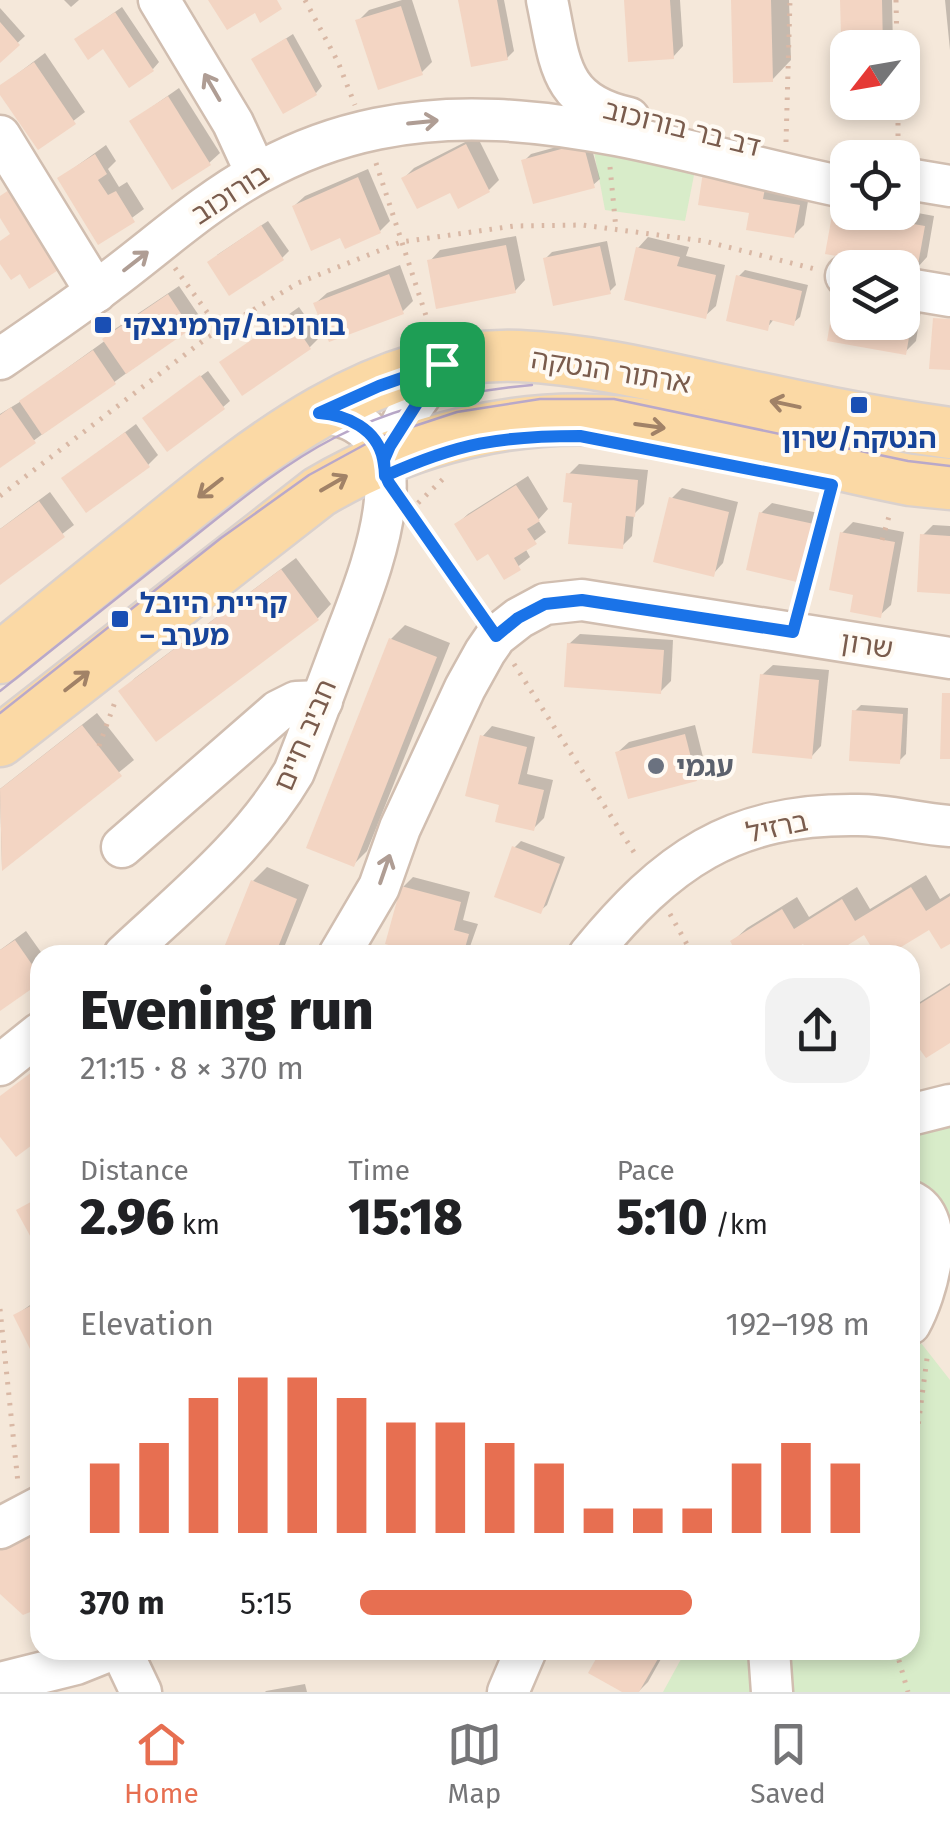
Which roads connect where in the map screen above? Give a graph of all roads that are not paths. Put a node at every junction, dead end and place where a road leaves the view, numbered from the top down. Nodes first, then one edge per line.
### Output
1 (159, 0) edge
2 (547, 0) edge
3 (561, 68) junction
4 (496, 119) junction
5 (0, 136) edge
6 (830, 162) edge
7 (256, 174) junction
8 (920, 181) edge
9 (830, 184) edge
10 (950, 186) edge
11 (920, 201) edge
12 (950, 205) edge
13 (920, 291) edge
14 (96, 292) junction
15 (950, 296) edge
16 (0, 359) edge
17 (442, 364) junction
18 (319, 413) junction
19 (950, 433) edge
20 (384, 468) junction
21 (950, 484) edge
22 (0, 658) edge
23 (950, 658) edge
24 (322, 702) junction
25 (0, 741) edge
26 (950, 826) edge
27 (122, 847) dead end
28 (135, 945) edge
29 (345, 945) edge
30 (598, 945) edge
31 (30, 1041) edge
32 (0, 1064) edge
33 (950, 1105) edge
34 (920, 1112) edge
35 (920, 1208) edge
36 (920, 1303) edge
37 (86, 1660) edge
38 (126, 1660) edge
39 (522, 1660) edge
40 (770, 1660) edge
41 (0, 1684) edge
42 (141, 1692) edge
43 (508, 1692) edge
44 (772, 1692) edge

7 -> 1 street
2 - 3 street
3 - 4 street
3 - 6 street, דב בר בורוכוב
7 -> 4 street, בורוכוב
4 - 9 street, בורוכוב
5 - 14 street
14 -> 7 street, בורוכוב
8 - 10 street
11 - 12 street
13 - 15 street
14 - 16 street, בורוכוב
17 - 18 main road, ארתור הנטקה
19 -> 17 main road, ארתור הנטקה
17 - 20 street
18 - 20 street
18 -> 22 main road, ארתור הנטקה
20 -> 21 main road, ארתור הנטקה
20 - 24 street, חביב חיים
25 -> 20 main road, ארתור הנטקה
29 -> 23 street, שרון
24 - 27 street
24 - 28 street, חביב חיים
26 - 30 street, ברזיל
31 - 32 street
33 - 34 street
35 - 36 street
37 - 41 street
38 - 42 street
39 - 43 street
40 - 44 street

